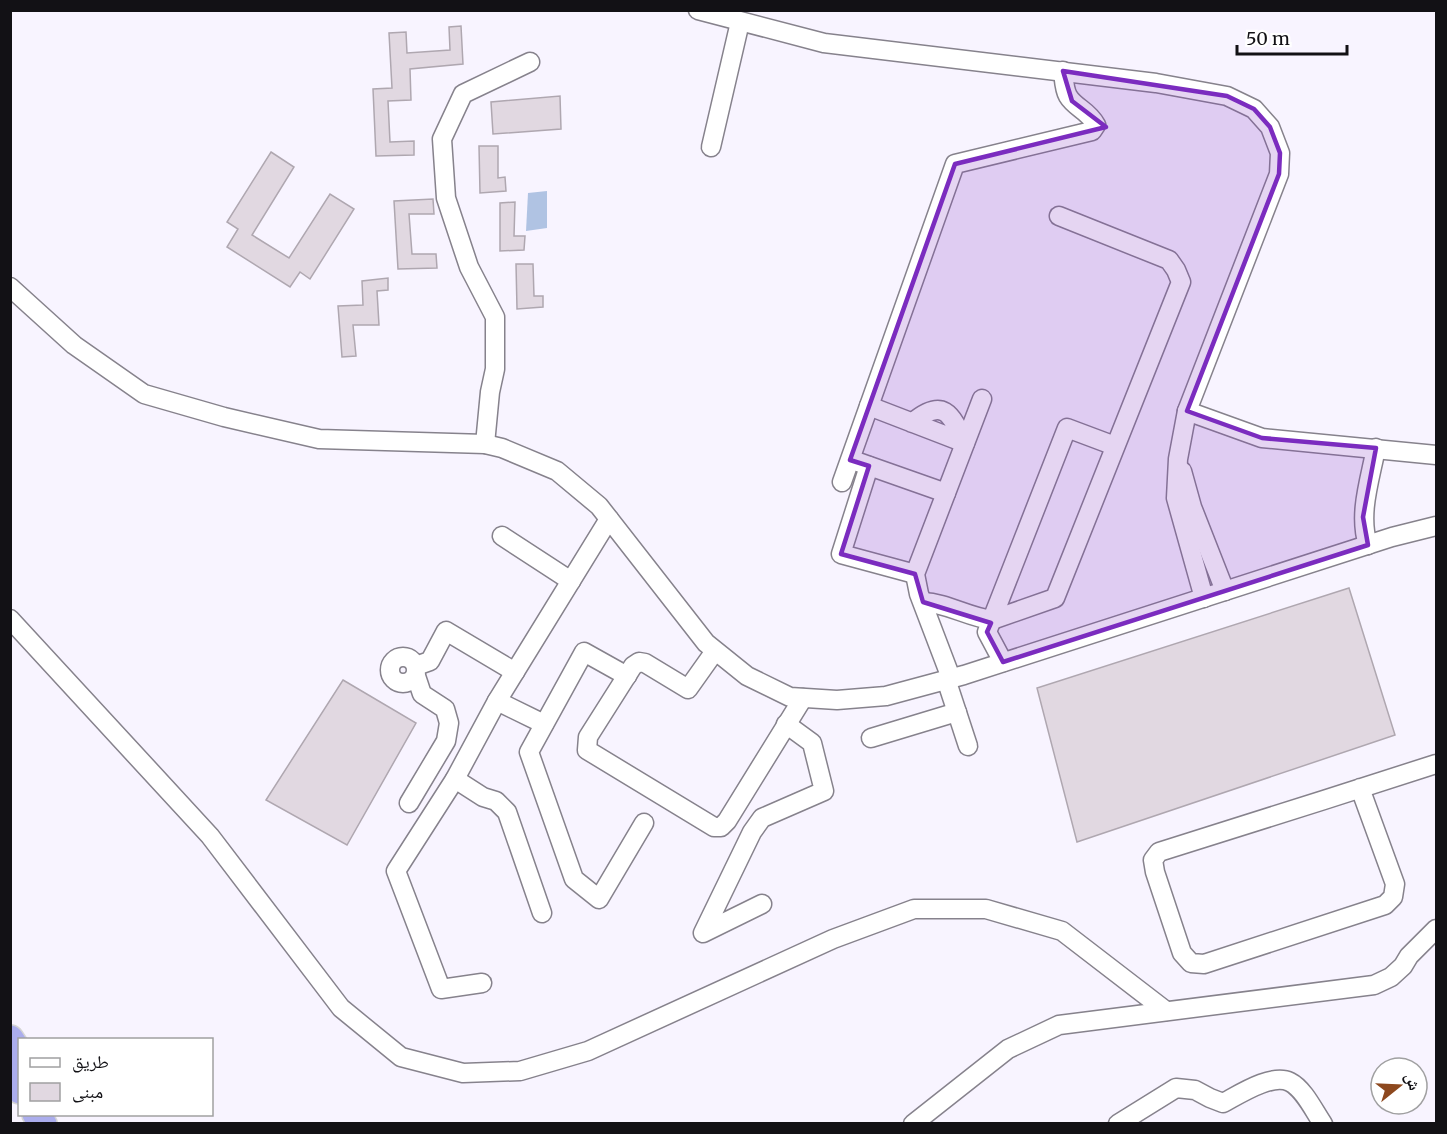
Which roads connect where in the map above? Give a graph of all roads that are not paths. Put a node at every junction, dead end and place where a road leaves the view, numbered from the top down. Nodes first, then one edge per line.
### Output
1 (698, 10) edge
2 (740, 22) junction
3 (530, 62) dead end
4 (1063, 71) junction
5 (711, 147) dead end
6 (1059, 216) dead end
7 (10, 286) edge
8 (982, 399) dead end
9 (869, 406) junction
10 (1187, 411) junction
11 (965, 443) junction
12 (485, 444) junction
13 (1115, 446) junction
14 (1376, 448) junction
15 (1437, 454) edge
16 (1178, 459) junction
17 (850, 460) junction
18 (869, 466) junction
19 (842, 482) dead end
20 (946, 493) junction
21 (609, 519) junction
22 (1436, 527) edge
23 (502, 536) dead end
24 (1368, 545) junction
25 (915, 574) junction
26 (571, 581) junction
27 (1225, 591) junction
28 (1204, 598) junction
29 (922, 602) junction
30 (10, 619) edge
31 (992, 620) junction
32 (715, 651) junction
33 (1003, 662) junction
34 (515, 672) junction
35 (627, 676) junction
36 (949, 679) junction
37 (803, 698) junction
38 (497, 701) junction
39 (957, 712) junction
40 (544, 724) junction
41 (786, 724) junction
42 (871, 738) dead end
43 (968, 746) dead end
44 (1437, 764) edge
45 (455, 779) junction
46 (1360, 788) junction
47 (409, 803) dead end
48 (644, 823) dead end
49 (762, 904) dead end
50 (542, 913) dead end
51 (1437, 929) edge
52 (482, 983) dead end
53 (1166, 1011) junction
54 (913, 1124) edge
55 (1118, 1124) edge
56 (1323, 1124) edge

1 - 2 street
2 - 4 street
2 - 5 street
3 - 12 street
4 - 9 street
4 - 10 street
6 - 13 street
7 - 12 street
8 - 11 street
9 - 11 street
9 - 17 street
10 - 14 street
10 - 16 street
11 - 20 street
12 - 21 street
13 - 31 street
13 - 31 street
14 - 15 street
14 - 24 street
16 - 27 street
16 - 28 street
17 - 18 street
17 - 19 street
18 - 20 street
18 - 25 street
20 - 25 street
21 - 26 street
21 - 32 street
22 - 24 street
23 - 26 street
24 - 27 street
25 - 29 street
26 - 34 street
27 - 28 street
28 - 33 street
29 - 31 street
29 - 36 street
30 - 53 street
31 - 33 street
32 - 35 street
32 - 37 street
33 - 36 street
34 - 38 street
34 - 47 street
35 - 40 street
35 - 41 street
36 - 37 street
36 - 39 street
37 - 41 street
38 - 40 street
38 - 45 street
39 - 42 street
39 - 43 street
40 - 48 street
41 - 49 street
44 - 46 street
45 - 50 street
45 - 52 street
46 - 46 street
51 - 53 street
53 - 54 street
55 - 56 street

